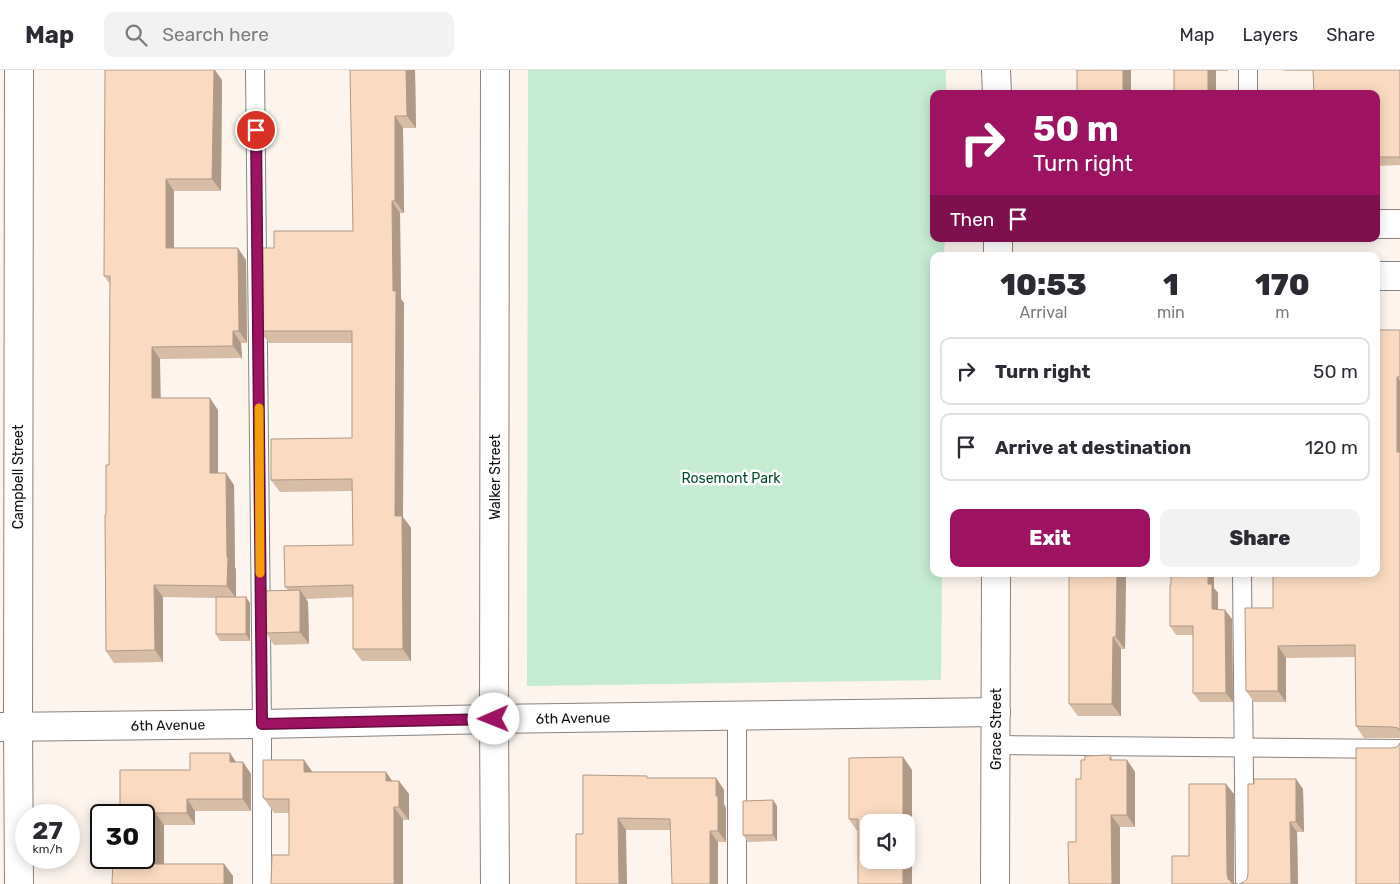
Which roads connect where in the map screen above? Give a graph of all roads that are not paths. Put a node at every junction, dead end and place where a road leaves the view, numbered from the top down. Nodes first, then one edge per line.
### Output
1 (19, 70) edge
2 (256, 70) edge
3 (495, 70) edge
4 (996, 70) edge
5 (1248, 70) edge
6 (997, 90) edge
7 (1248, 90) edge
8 (1380, 224) edge
9 (1400, 224) edge
10 (1380, 276) edge
11 (1400, 276) edge
12 (996, 577) edge
13 (1242, 577) edge
14 (996, 712) junction
15 (737, 715) junction
16 (494, 719) junction
17 (262, 724) junction
18 (9, 727) edge
19 (996, 745) junction
20 (1243, 748) junction
21 (1400, 750) edge
22 (19, 884) edge
23 (262, 884) edge
24 (496, 884) edge
25 (738, 884) edge
26 (995, 884) edge
27 (1245, 884) edge

1 - 18 street, Campbell Street
2 - 17 lane
3 - 16 street, Walker Street
4 - 6 street
5 - 7 lane
8 - 9 street
10 - 11 street
12 - 14 street, Grace Street
13 - 20 lane
14 - 15 street, 6th Avenue
14 - 19 street, Grace Street
15 - 16 street, 6th Avenue
15 - 25 lane
16 - 17 street, 6th Avenue
16 - 24 street, Walker Street
17 - 18 street, 6th Avenue
17 - 23 lane
18 - 22 street, Campbell Street
19 - 20 lane
19 - 26 street, Grace Street
20 - 21 lane
20 - 27 lane

